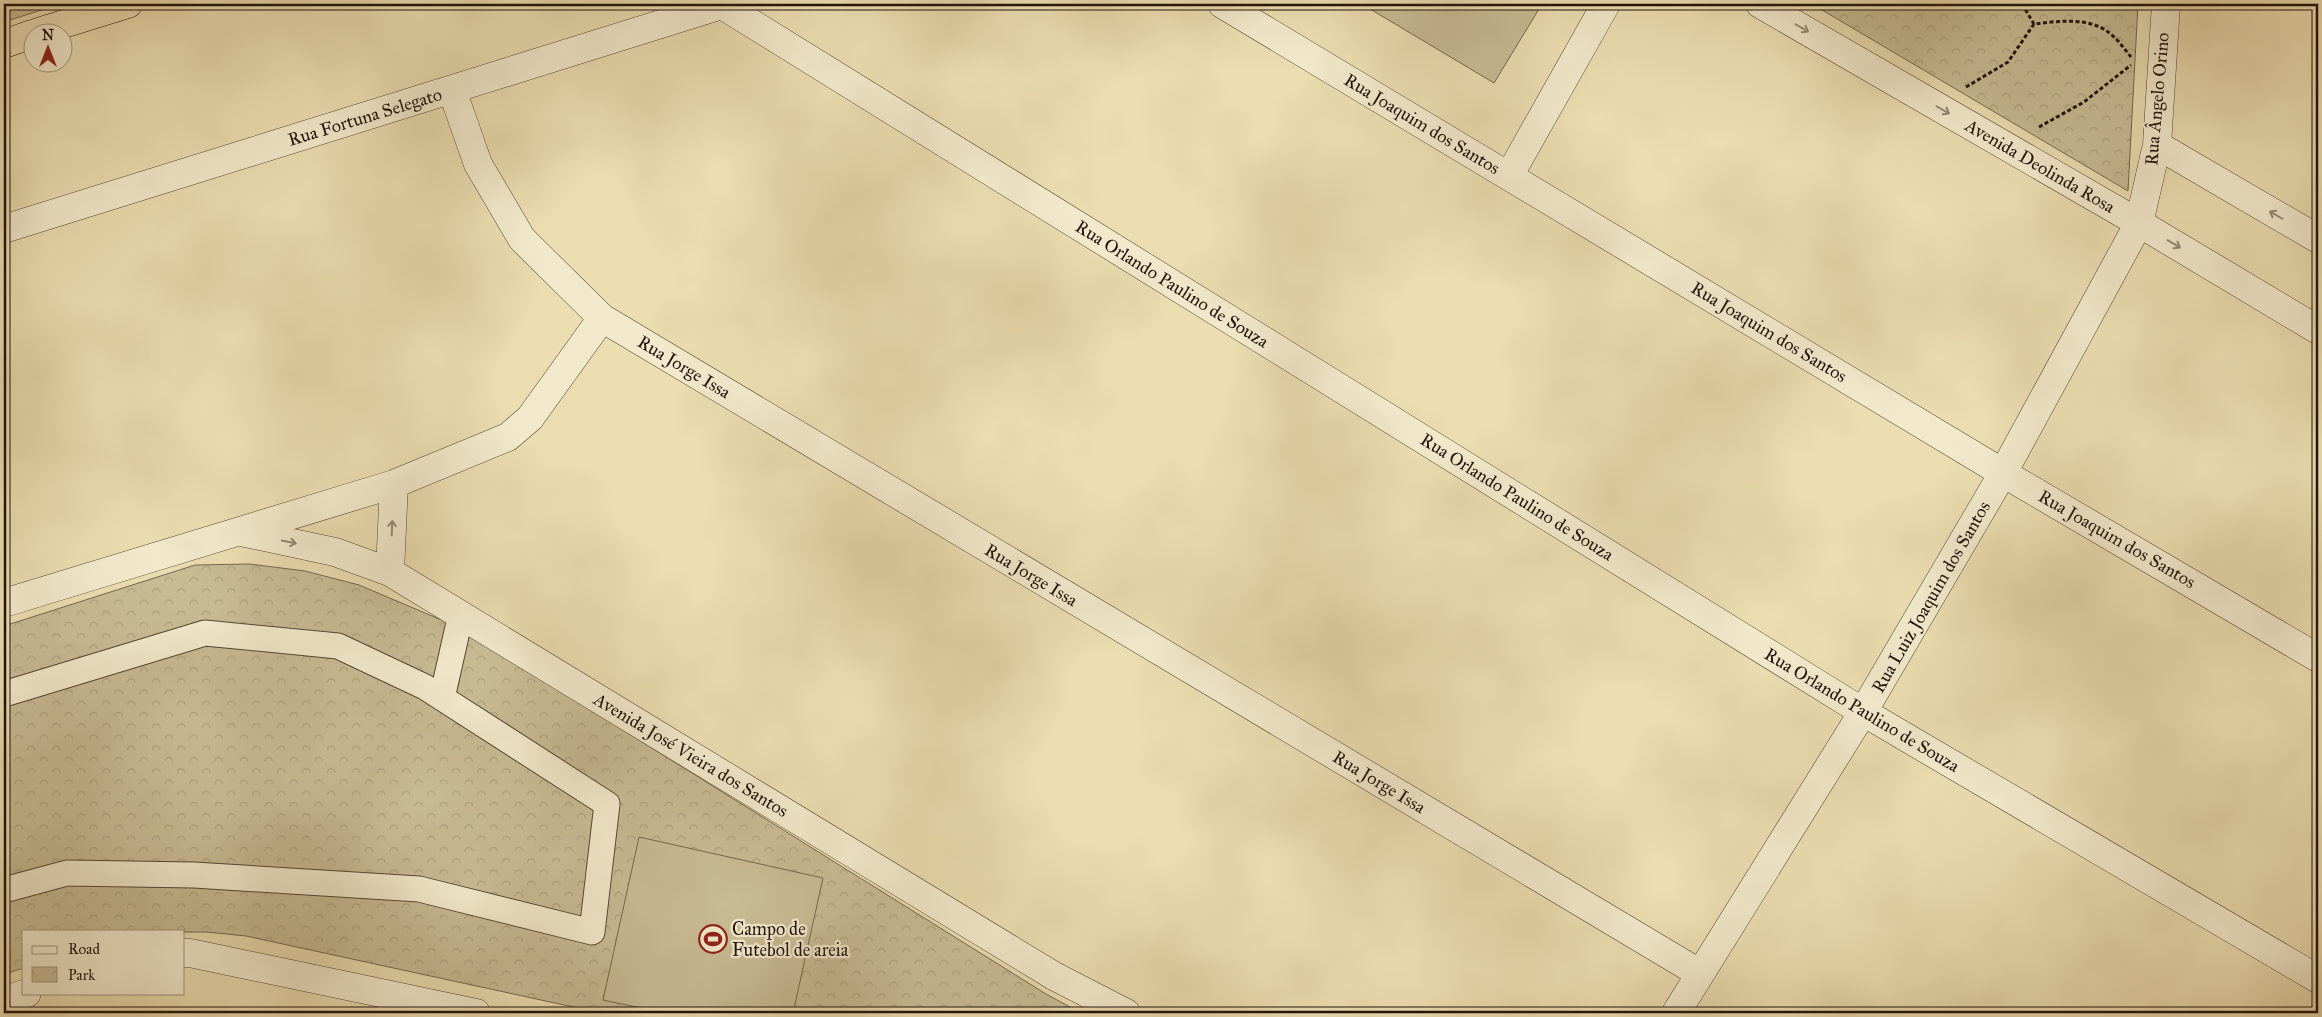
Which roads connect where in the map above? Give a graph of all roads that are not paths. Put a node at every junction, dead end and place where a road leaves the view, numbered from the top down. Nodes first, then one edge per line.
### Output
1 (128, 4) edge
2 (723, 4) edge
3 (1222, 4) edge
4 (1606, 4) edge
5 (1760, 4) edge
6 (2166, 4) edge
7 (70, 22) edge
8 (22, 38) edge
9 (4, 44) edge
10 (452, 90) junction
11 (2157, 145) junction
12 (1508, 176) junction
13 (2139, 223) junction
14 (4, 229) edge
15 (2318, 239) edge
16 (602, 318) junction
17 (2318, 330) edge
18 (2003, 473) junction
19 (394, 484) junction
20 (241, 532) junction
21 (390, 572) junction
22 (4, 603) edge
23 (458, 627) dead end
24 (2318, 658) edge
25 (4, 694) edge
26 (442, 698) junction
27 (1863, 712) junction
28 (4, 890) edge
29 (185, 954) edge
30 (1699, 973) junction
31 (2318, 979) edge
32 (24, 994) edge
33 (4, 1000) edge
34 (476, 1013) edge
35 (1126, 1013) edge
36 (1676, 1013) edge

1 - 7 highway
2 - 10 street, Rua Fortuna Selegato
2 - 27 street, Rua Orlando Paulino de Souza
3 - 12 street, Rua Joaquim dos Santos
4 - 12 street
5 -> 13 street, Avenida Deolinda Rosa
6 - 11 street, Rua Ângelo Orino
8 - 9 highway
10 - 14 street, Rua Fortuna Selegato
10 - 16 street, Rua Jorge Issa
11 - 13 street, Rua Ângelo Orino
15 -> 11 street
12 - 18 street, Rua Joaquim dos Santos
13 -> 17 street, Avenida Deolinda Rosa
13 - 18 street, Rua Luiz Joaquim dos Santos
16 - 19 street, Avenida José Vieira dos Santos
16 - 30 street, Rua Jorge Issa
18 - 24 street, Rua Joaquim dos Santos
18 - 27 street, Rua Luiz Joaquim dos Santos
19 - 20 street, Avenida José Vieira dos Santos
21 -> 19 street
20 -> 21 street, Avenida José Vieira dos Santos
20 - 22 street, Avenida José Vieira dos Santos
21 - 35 street, Avenida José Vieira dos Santos
23 - 26 street
25 - 26 street
26 - 28 street
27 - 30 street, Rua Luiz Joaquim dos Santos
27 - 31 street, Rua Orlando Paulino de Souza
29 - 34 street
30 - 36 street, Rua Luiz Joaquim dos Santos
32 - 33 street

